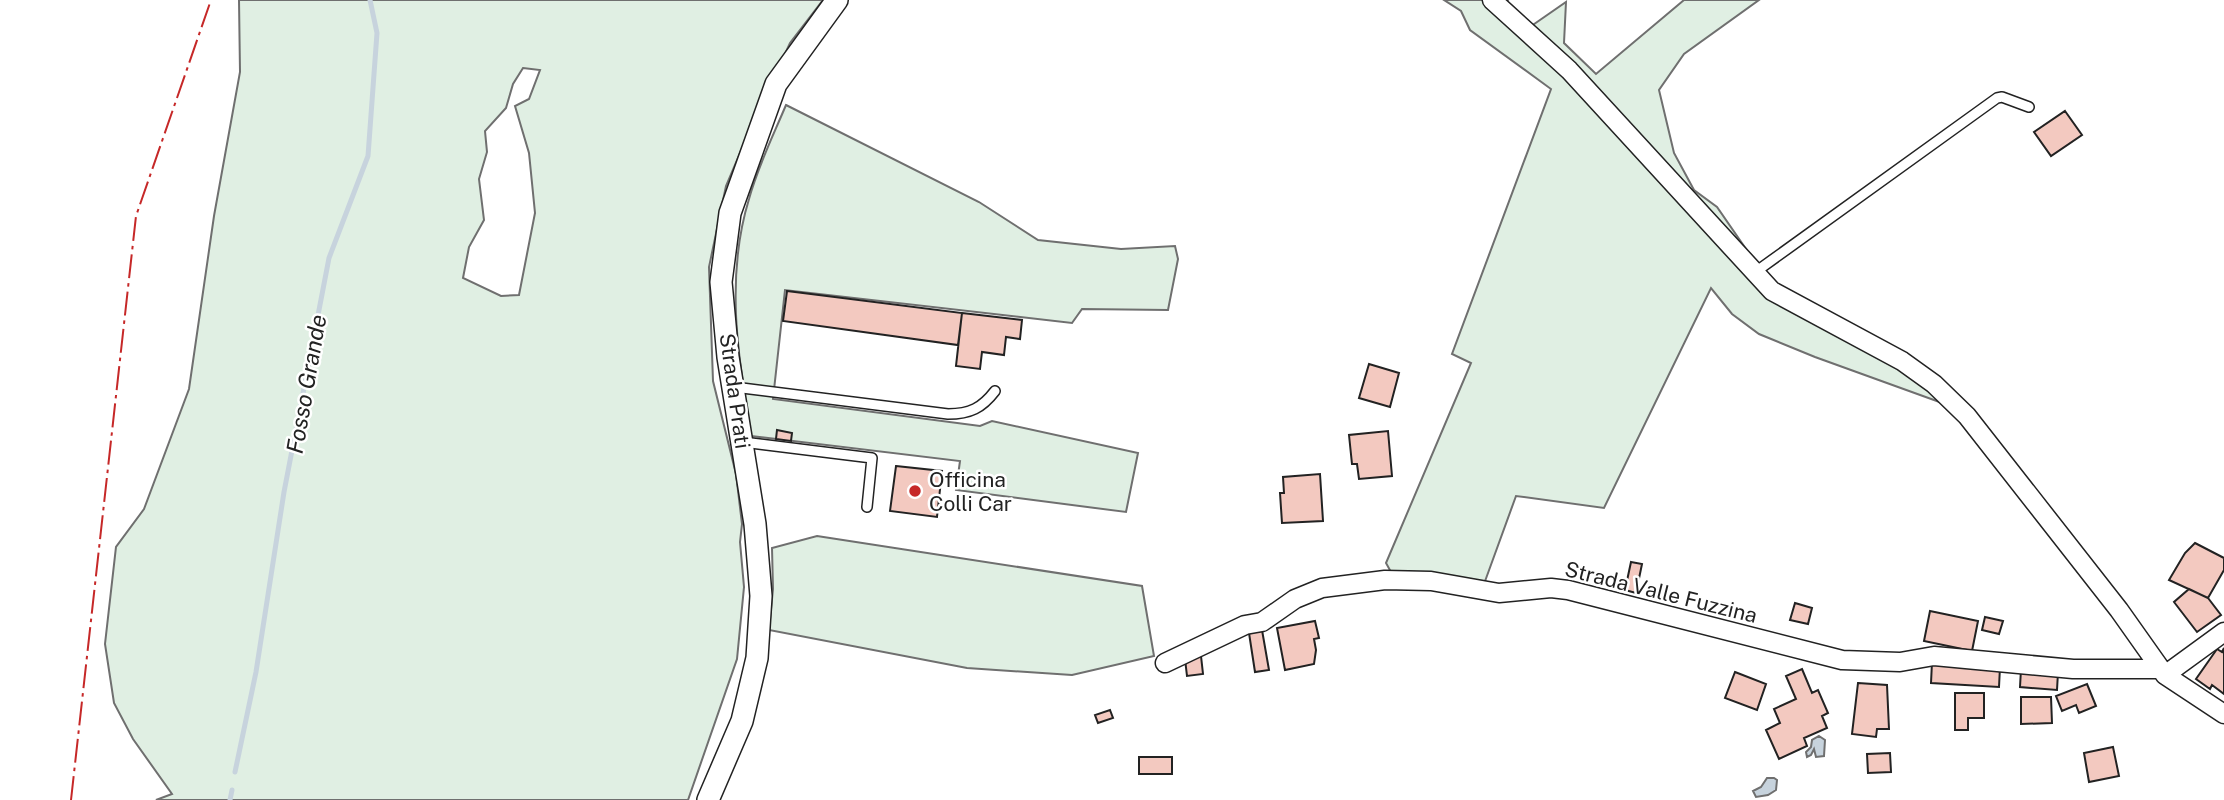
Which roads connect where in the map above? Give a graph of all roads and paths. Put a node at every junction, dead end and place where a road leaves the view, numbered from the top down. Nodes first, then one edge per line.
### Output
1 (837, 0) edge
2 (1492, 0) edge
3 (2029, 107) dead end
4 (1754, 273) junction
5 (733, 387) junction
6 (995, 390) dead end
7 (741, 441) junction
8 (867, 508) dead end
9 (2224, 632) edge
10 (1165, 663) dead end
11 (2163, 672) junction
12 (2224, 714) edge
13 (708, 800) edge

1 - 5 street, Strada Prati
2 - 4 street
3 - 4 lane
4 - 11 street
5 - 6 lane
5 - 7 street, Strada Prati
7 - 8 lane
7 - 13 street, Strada Prati
9 - 11 street
10 - 11 street, Strada Valle Fuzzina
11 - 12 street

